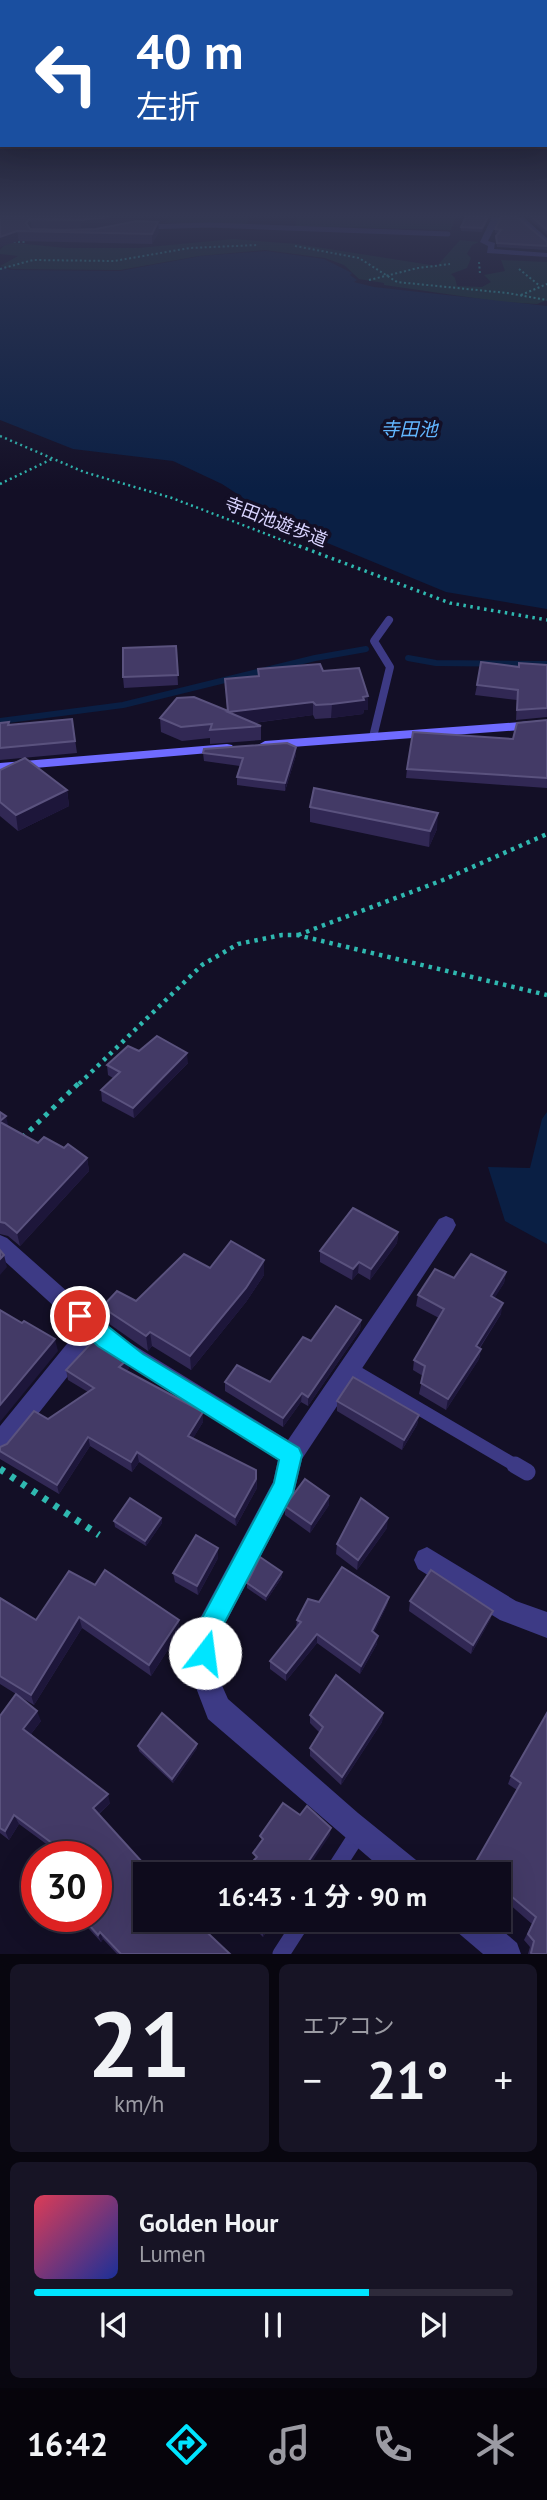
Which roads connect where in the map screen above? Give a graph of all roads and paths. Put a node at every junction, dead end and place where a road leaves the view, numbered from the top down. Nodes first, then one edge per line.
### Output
1 (0, 436) edge
2 (54, 458) junction
3 (0, 484) edge
4 (389, 620) dead end
5 (547, 620) edge
6 (547, 724) edge
7 (373, 737) junction
8 (0, 767) edge
9 (547, 834) edge
10 (297, 935) junction
11 (547, 995) edge
12 (20, 1140) edge
13 (446, 1225) dead end
14 (0, 1244) edge
15 (93, 1328) junction
16 (348, 1367) junction
17 (0, 1444) edge
18 (291, 1455) junction
19 (0, 1469) edge
20 (527, 1472) dead end
21 (99, 1535) dead end
22 (428, 1560) dead end
23 (547, 1625) edge
24 (359, 1832) junction
25 (340, 1862) edge
26 (396, 1862) edge
27 (295, 1932) edge
28 (481, 1932) edge
29 (281, 1954) edge
30 (506, 1954) edge

1 - 2 path, 寺田池遊歩道
2 - 3 path
2 - 5 path, 寺田池遊歩道
4 - 7 lane
6 - 7 street
7 - 8 street
9 - 10 path
10 - 11 path
10 - 12 path
13 - 16 street
14 - 15 street
15 - 17 street
15 - 18 street
16 - 18 street
16 - 20 lane
18 - 24 street
19 - 21 path
22 - 23 street
24 - 25 lane
24 - 26 street
27 - 29 lane
28 - 30 street

